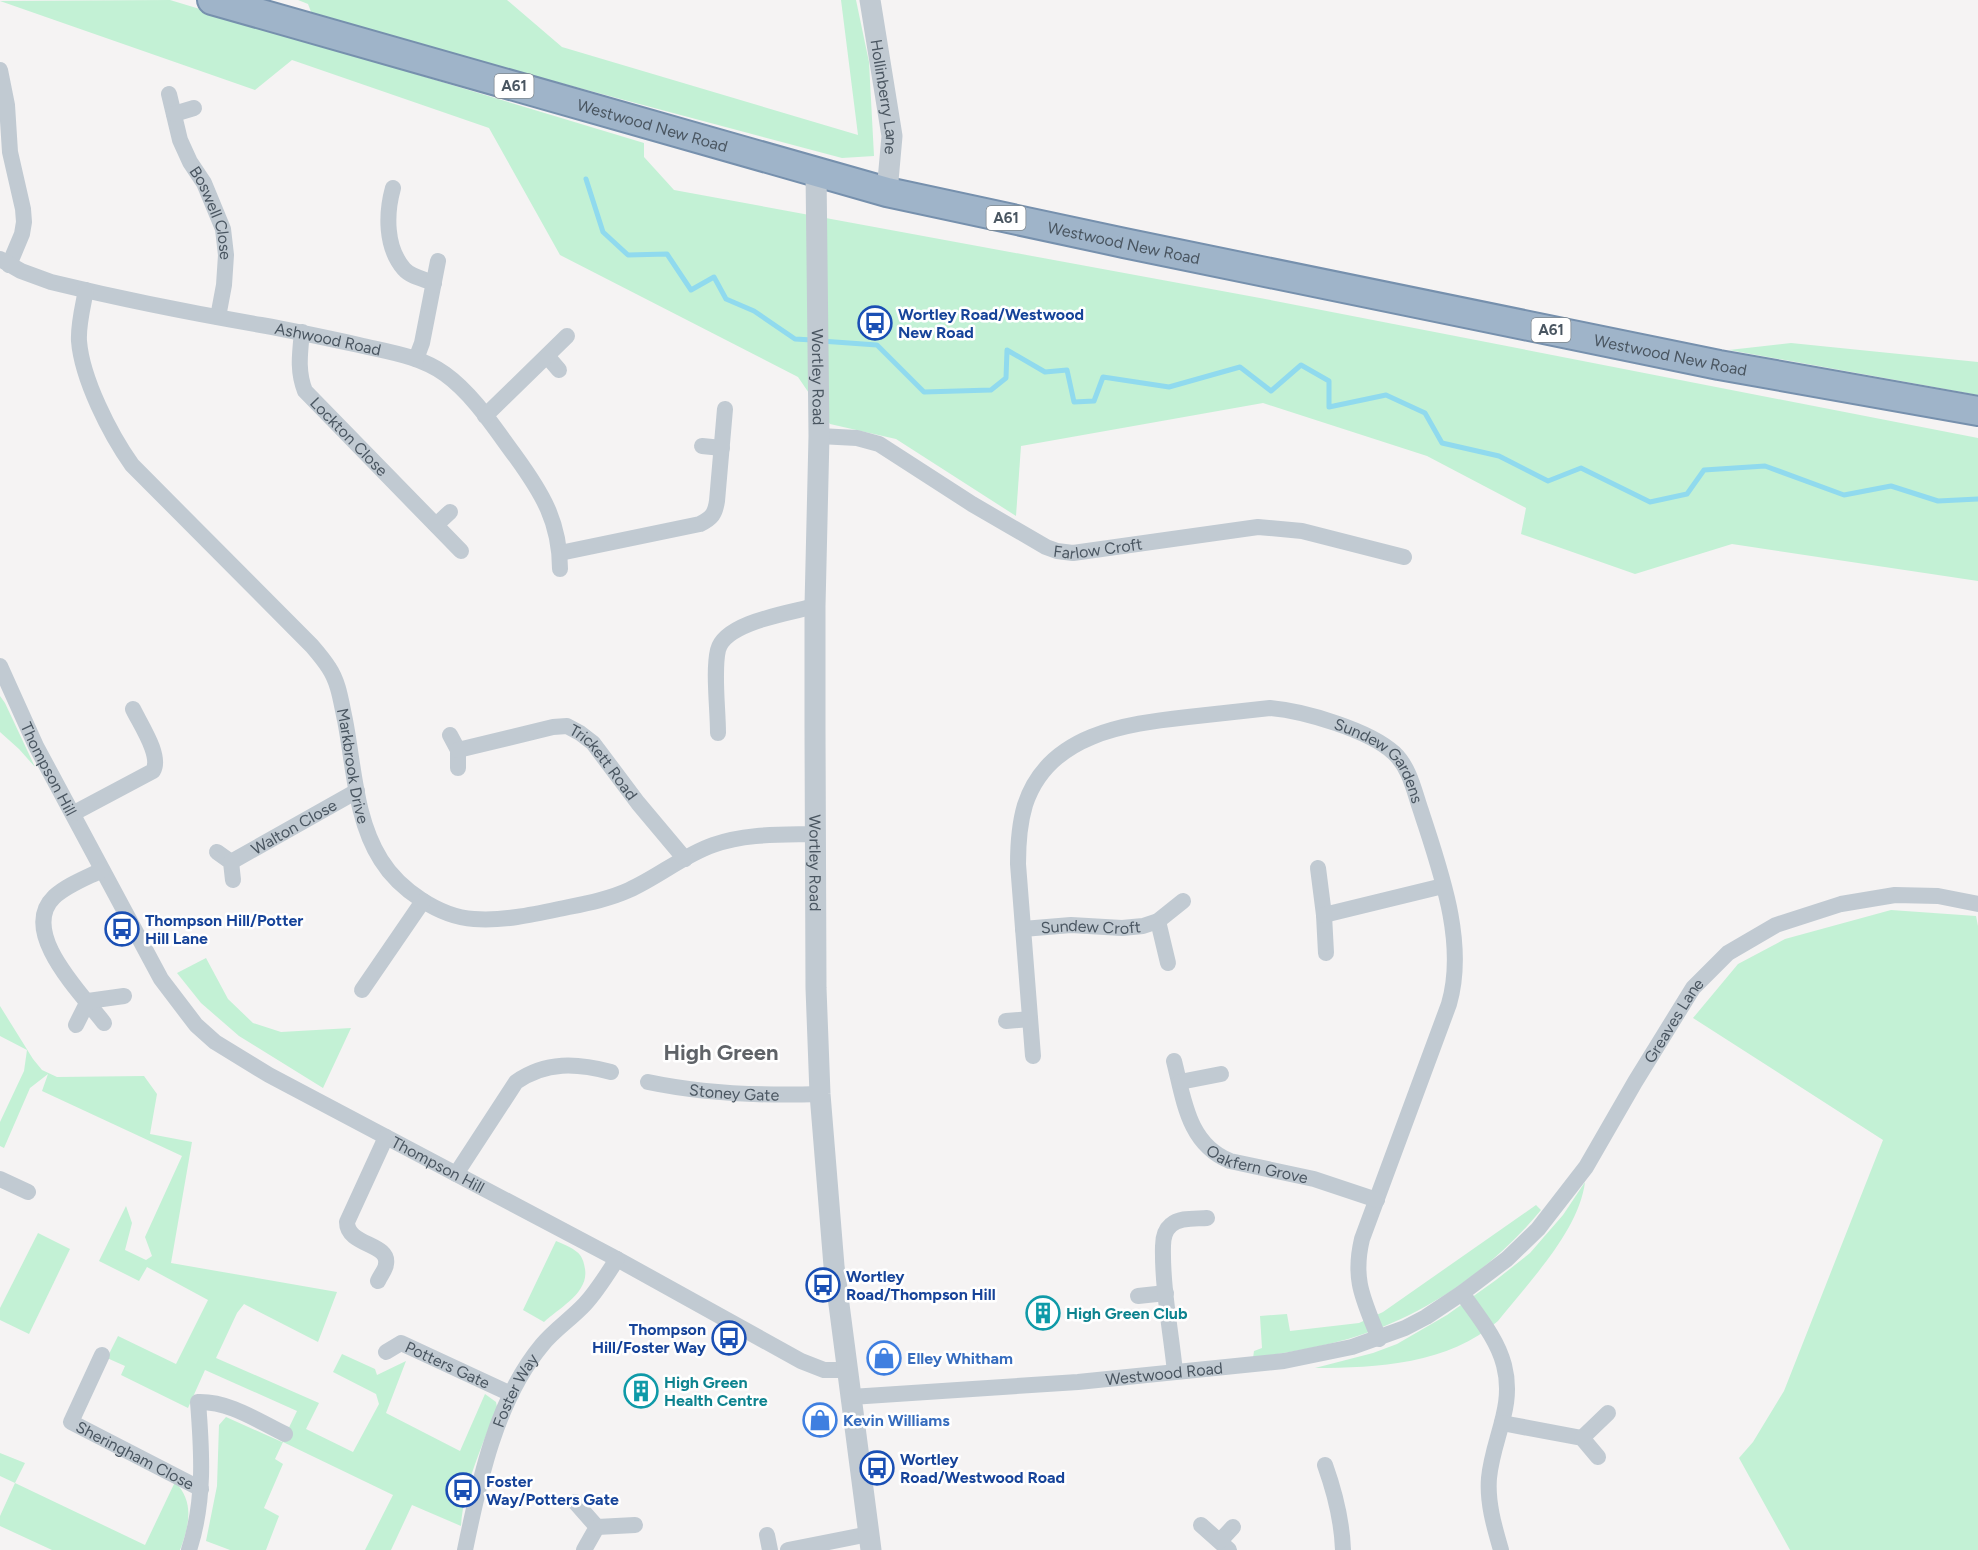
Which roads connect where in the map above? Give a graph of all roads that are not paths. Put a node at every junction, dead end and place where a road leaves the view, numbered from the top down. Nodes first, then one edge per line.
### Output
1 (212, 0) edge
2 (870, 0) edge
3 (0, 70) edge
4 (169, 93) dead end
5 (195, 108) dead end
6 (174, 114) junction
7 (816, 171) junction
8 (393, 188) dead end
9 (887, 192) junction
10 (438, 261) dead end
11 (4, 262) edge
12 (434, 283) junction
13 (87, 290) junction
14 (218, 317) junction
15 (302, 332) junction
16 (567, 336) dead end
17 (547, 356) junction
18 (416, 359) junction
19 (560, 370) dead end
20 (725, 409) dead end
21 (1978, 411) edge
22 (485, 416) junction
23 (819, 436) junction
24 (702, 446) dead end
25 (722, 448) junction
26 (450, 512) dead end
27 (436, 525) junction
28 (461, 551) dead end
29 (1404, 557) dead end
30 (815, 606) junction
31 (0, 669) edge
32 (133, 709) dead end
33 (718, 733) dead end
34 (450, 735) dead end
35 (458, 750) junction
36 (458, 768) dead end
37 (357, 790) junction
38 (74, 813) junction
39 (817, 834) junction
40 (217, 852) dead end
41 (684, 859) junction
42 (231, 862) junction
43 (1318, 868) dead end
44 (102, 870) junction
45 (233, 880) dead end
46 (1443, 886) junction
47 (423, 901) junction
48 (1183, 901) dead end
49 (1978, 904) edge
50 (1324, 915) junction
51 (1158, 921) junction
52 (1023, 929) junction
53 (1326, 953) dead end
54 (1168, 963) dead end
55 (362, 990) dead end
56 (124, 996) dead end
57 (88, 1001) junction
58 (1030, 1019) junction
59 (1006, 1021) dead end
60 (104, 1023) dead end
61 (76, 1025) dead end
62 (1033, 1056) dead end
63 (1174, 1061) dead end
64 (611, 1072) dead end
65 (1221, 1074) dead end
66 (648, 1082) dead end
67 (1180, 1083) junction
68 (820, 1095) junction
69 (386, 1137) junction
70 (456, 1174) junction
71 (0, 1179) edge
72 (28, 1192) dead end
73 (1377, 1200) junction
74 (1208, 1218) dead end
75 (617, 1259) junction
76 (378, 1281) dead end
77 (1166, 1293) junction
78 (1462, 1293) junction
79 (1138, 1296) dead end
80 (1379, 1339) junction
81 (386, 1352) dead end
82 (102, 1355) dead end
83 (848, 1370) junction
84 (1175, 1372) junction
85 (511, 1394) junction
86 (851, 1397) junction
87 (1608, 1413) dead end
88 (1502, 1423) junction
89 (285, 1434) dead end
90 (1582, 1438) junction
91 (1598, 1457) dead end
92 (1325, 1465) dead end
93 (201, 1489) junction
94 (575, 1502) dead end
95 (635, 1525) dead end
96 (1201, 1525) dead end
97 (597, 1527) junction
98 (1233, 1527) dead end
99 (870, 1542) edge
100 (1224, 1546) edge
101 (189, 1550) edge
102 (465, 1550) edge
103 (584, 1550) edge
104 (788, 1550) edge
105 (1343, 1550) edge
106 (1501, 1550) edge

1 - 7 highway, Westwood New Road / A61
2 - 9 street, Hollinberry Lane
3 - 11 street
4 - 6 street, Boswell Close
5 - 6 street
6 - 14 street, Boswell Close
7 - 9 highway, Westwood New Road / A61
7 - 23 street, Wortley Road
8 - 12 street
9 - 21 highway, Westwood New Road / A61
10 - 12 street
11 - 13 street, Ashwood Road
12 - 18 street
13 - 14 street, Ashwood Road
13 - 37 street, Markbrook Drive
14 - 15 street, Ashwood Road
15 - 18 street, Ashwood Road
15 - 27 street, Lockton Close
16 - 17 street
17 - 19 street
17 - 22 street
18 - 22 street, Ashwood Road
20 - 25 street, Ashwood Road
22 - 25 street, Ashwood Road
23 - 29 street, Farlow Croft
23 - 30 street, Wortley Road
24 - 25 street
26 - 27 street
27 - 28 street, Lockton Close
30 - 33 street
30 - 39 street, Wortley Road
31 - 38 street, Thompson Hill
32 - 38 street
34 - 35 street
35 - 36 street
35 - 41 street, Trickett Road
37 - 42 street, Walton Close
37 - 47 street, Markbrook Drive
38 - 44 street, Thompson Hill
39 - 41 street, Markbrook Drive
39 - 68 street, Wortley Road
40 - 42 street
41 - 47 street, Markbrook Drive
42 - 45 street
43 - 50 street
44 - 57 street
44 - 69 street, Thompson Hill
46 - 50 street
46 - 52 street, Sundew Gardens
46 - 73 street, Sundew Gardens
47 - 55 street
48 - 51 street, Sundew Croft
49 - 78 street, Greaves Lane
50 - 53 street
51 - 52 street, Sundew Croft
51 - 54 street, Sundew Croft
52 - 58 street, Sundew Gardens
56 - 57 street
57 - 60 street
57 - 61 street
58 - 59 street
58 - 62 street, Sundew Gardens
63 - 67 street, Oakfern Grove
64 - 70 street
65 - 67 street
66 - 68 street, Stoney Gate
67 - 73 street, Oakfern Grove
68 - 83 street, Wortley Road
69 - 70 street, Thompson Hill
69 - 76 street
70 - 75 street, Thompson Hill
71 - 72 street
73 - 80 street, Sundew Gardens
74 - 77 street
75 - 83 street, Thompson Hill
75 - 85 street, Foster Way
77 - 79 street
77 - 84 street
78 - 80 street, Westwood Road
78 - 88 street
80 - 84 street, Westwood Road
81 - 85 street, Potters Gate
82 - 93 street, Sheringham Close
83 - 86 street, Wortley Road
84 - 86 street, Westwood Road
85 - 102 street, Foster Way
86 - 99 street, Wortley Road
87 - 90 street
88 - 90 street
88 - 106 street
89 - 93 street, Sheringham Close
90 - 91 street
92 - 105 street
93 - 101 street, Sheringham Close
94 - 97 street
95 - 97 street
96 - 100 street
97 - 103 street
98 - 100 street
99 - 104 street

